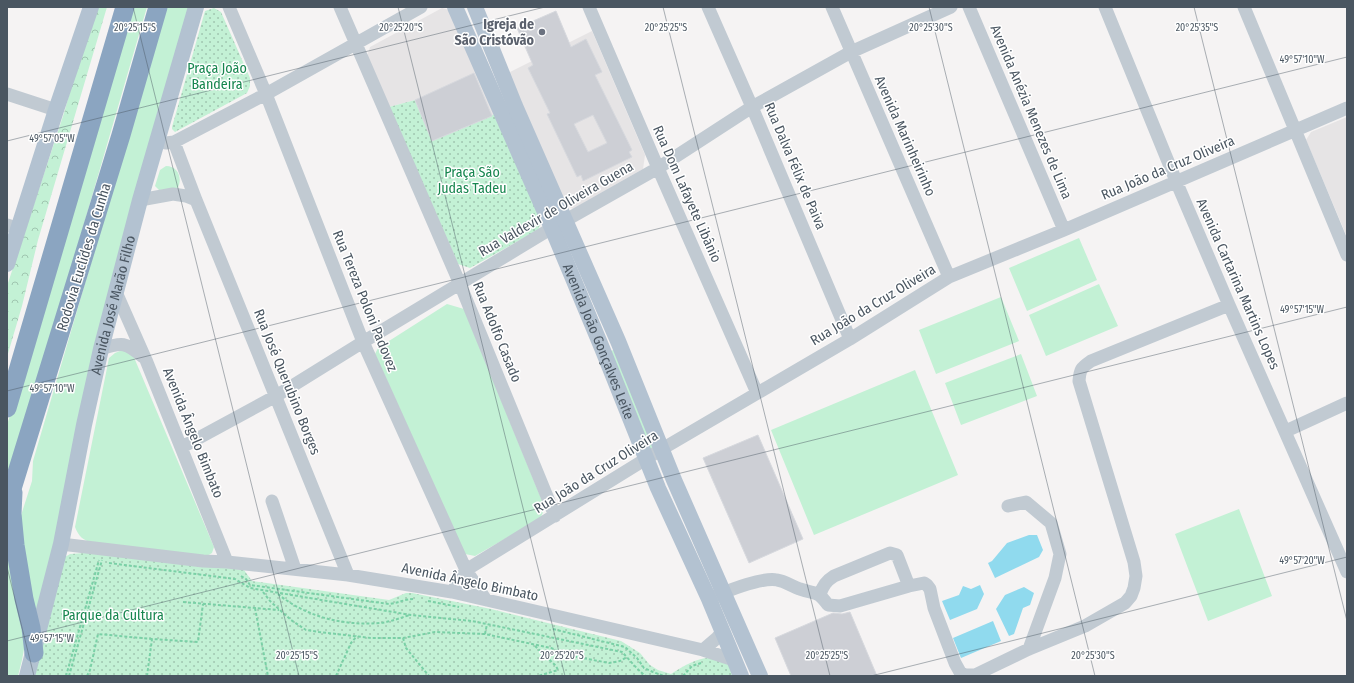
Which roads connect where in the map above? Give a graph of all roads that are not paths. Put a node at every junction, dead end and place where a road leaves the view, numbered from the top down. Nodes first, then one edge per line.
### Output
1 (125, 7) edge
2 (158, 7) edge
3 (196, 7) edge
4 (229, 7) edge
5 (340, 7) edge
6 (421, 7) edge
7 (455, 7) edge
8 (475, 7) edge
9 (589, 7) edge
10 (708, 7) edge
11 (832, 7) edge
12 (951, 7) edge
13 (969, 7) edge
14 (1105, 7) edge
15 (1244, 7) edge
16 (90, 8) edge
17 (356, 44) junction
18 (851, 52) junction
19 (8, 93) edge
20 (266, 94) junction
21 (752, 107) junction
22 (1347, 108) edge
23 (508, 109) junction
24 (56, 110) junction
25 (1296, 130) junction
26 (174, 142) junction
27 (157, 144) junction
28 (658, 168) junction
29 (1176, 181) junction
30 (140, 200) junction
31 (196, 200) junction
32 (559, 225) junction
33 (13, 227) edge
34 (1064, 230) junction
35 (1347, 255) edge
36 (7, 264) edge
37 (949, 277) junction
38 (460, 284) junction
39 (116, 292) junction
40 (1229, 305) junction
41 (850, 339) junction
42 (618, 341) junction
43 (363, 342) junction
44 (101, 348) junction
45 (602, 348) junction
46 (146, 360) junction
47 (757, 393) junction
48 (276, 396) junction
49 (1347, 403) edge
50 (7, 408) edge
51 (1286, 431) junction
52 (182, 447) junction
53 (662, 449) junction
54 (646, 460) junction
55 (674, 480) junction
56 (13, 485) junction
57 (658, 488) junction
58 (272, 501) dead end
59 (7, 505) edge
60 (1008, 506) dead end
61 (555, 516) junction
62 (62, 544) junction
63 (228, 562) junction
64 (296, 569) junction
65 (466, 570) junction
66 (1347, 572) edge
67 (348, 575) junction
68 (909, 586) junction
69 (452, 592) junction
70 (724, 592) junction
71 (820, 594) junction
72 (709, 599) junction
73 (486, 600) junction
74 (722, 632) junction
75 (1029, 649) junction
76 (34, 653) junction
77 (703, 656) junction
78 (734, 660) junction
79 (27, 676) edge
80 (741, 676) edge
81 (760, 676) edge

1 - 50 highway
2 - 56 highway, Rodovia Euclides da Cunha
3 - 27 main road, Avenida José Marão Filho
4 - 20 street, Rua Tereza Poloni Padovez
5 - 17 street, Rua Adolfo Casado
6 - 17 street
7 - 23 main road, Avenida João Gonçalves Leite
8 - 23 main road, Avenida João Gonçalves Leite
9 - 28 street, Rua Dom Lafayete Libânio
10 - 21 street, Rua Dalva Félix de Paiva
11 - 18 street, Avenida Marinheirinho
12 - 18 street, Rua Valdevir de Oliveira Guena
13 - 34 street, Avenida Anézia Menezes de Lima
14 - 29 street, Avenida Cartarina Martins Lopes
15 - 25 street
16 - 24 main road
17 - 20 street
17 - 38 street, Rua Adolfo Casado
18 - 21 street, Rua Valdevir de Oliveira Guena
18 - 37 street, Avenida Marinheirinho
19 - 24 street
20 - 26 street
20 - 43 street, Rua Tereza Poloni Padovez
21 - 28 street, Rua Valdevir de Oliveira Guena
21 - 41 street, Rua Dalva Félix de Paiva
22 - 25 street, Rua João da Cruz Oliveira
23 - 32 main road, Avenida João Gonçalves Leite
24 - 33 main road
25 - 29 street, Rua João da Cruz Oliveira
25 - 35 street
26 - 27 street
26 - 31 street, Rua José Querubino Borges
27 - 30 main road, Avenida José Marão Filho
28 - 32 street, Rua Valdevir de Oliveira Guena
28 - 47 street, Rua Dom Lafayete Libânio
29 - 34 street, Rua João da Cruz Oliveira
29 - 40 street, Avenida Cartarina Martins Lopes
30 - 31 street
30 - 39 main road, Avenida José Marão Filho
31 - 48 street, Rua José Querubino Borges
32 - 38 street, Rua Valdevir de Oliveira Guena
32 - 42 main road, Avenida João Gonçalves Leite
32 - 45 main road, Avenida João Gonçalves Leite
33 - 36 main road
34 - 37 street, Rua João da Cruz Oliveira
37 - 41 street, Rua João da Cruz Oliveira
38 - 43 street, Rua Valdevir de Oliveira Guena
38 - 61 street, Rua Adolfo Casado
39 - 44 main road, Avenida José Marão Filho
39 - 46 street, Avenida Ângelo Bimbato
40 - 51 street, Avenida Cartarina Martins Lopes
40 - 75 street
41 - 47 street, Rua João da Cruz Oliveira
42 - 45 main road
42 - 53 main road, Avenida João Gonçalves Leite
43 - 48 street, Rua Valdevir de Oliveira Guena
43 - 65 street, Rua Tereza Poloni Padovez
44 - 46 street, Avenida Ângelo Bimbato
44 - 62 main road, Avenida José Marão Filho
45 - 54 main road, Avenida João Gonçalves Leite
46 - 52 street, Avenida Ângelo Bimbato
47 - 53 street, Rua João da Cruz Oliveira
48 - 52 street, Rua Valdevir de Oliveira Guena
48 - 67 street, Rua José Querubino Borges
49 - 51 street
51 - 66 street, Avenida Cartarina Martins Lopes
52 - 63 street, Avenida Ângelo Bimbato
53 - 54 street, Rua João da Cruz Oliveira
53 - 55 main road, Avenida João Gonçalves Leite
54 - 57 main road, Avenida João Gonçalves Leite
54 - 61 street, Rua João da Cruz Oliveira
55 - 57 main road
55 - 70 main road, Avenida João Gonçalves Leite
56 - 59 highway, Rodovia Euclides da Cunha
56 - 76 highway
57 - 72 main road, Avenida João Gonçalves Leite
58 - 64 street
60 - 75 street
61 - 65 street, Rua João da Cruz Oliveira
62 - 63 street, Avenida Ângelo Bimbato
62 - 76 main road, Avenida José Marão Filho
63 - 64 street, Avenida Ângelo Bimbato
64 - 67 street, Avenida Ângelo Bimbato
65 - 69 street, Rua João da Cruz Oliveira
65 - 73 street, Rua Tereza Poloni Padovez
67 - 69 street, Avenida Ângelo Bimbato
68 - 71 street
68 - 71 street
68 - 75 street
69 - 73 street, Avenida Ângelo Bimbato
70 - 71 street
70 - 72 street
70 - 81 main road, Avenida João Gonçalves Leite
72 - 74 main road, Avenida João Gonçalves Leite
73 - 77 street, Avenida Ângelo Bimbato
74 - 77 street
74 - 78 main road, Avenida João Gonçalves Leite
76 - 79 main road, Avenida José Marão Filho
77 - 78 street, Avenida Ângelo Bimbato
78 - 80 main road, Avenida João Gonçalves Leite

